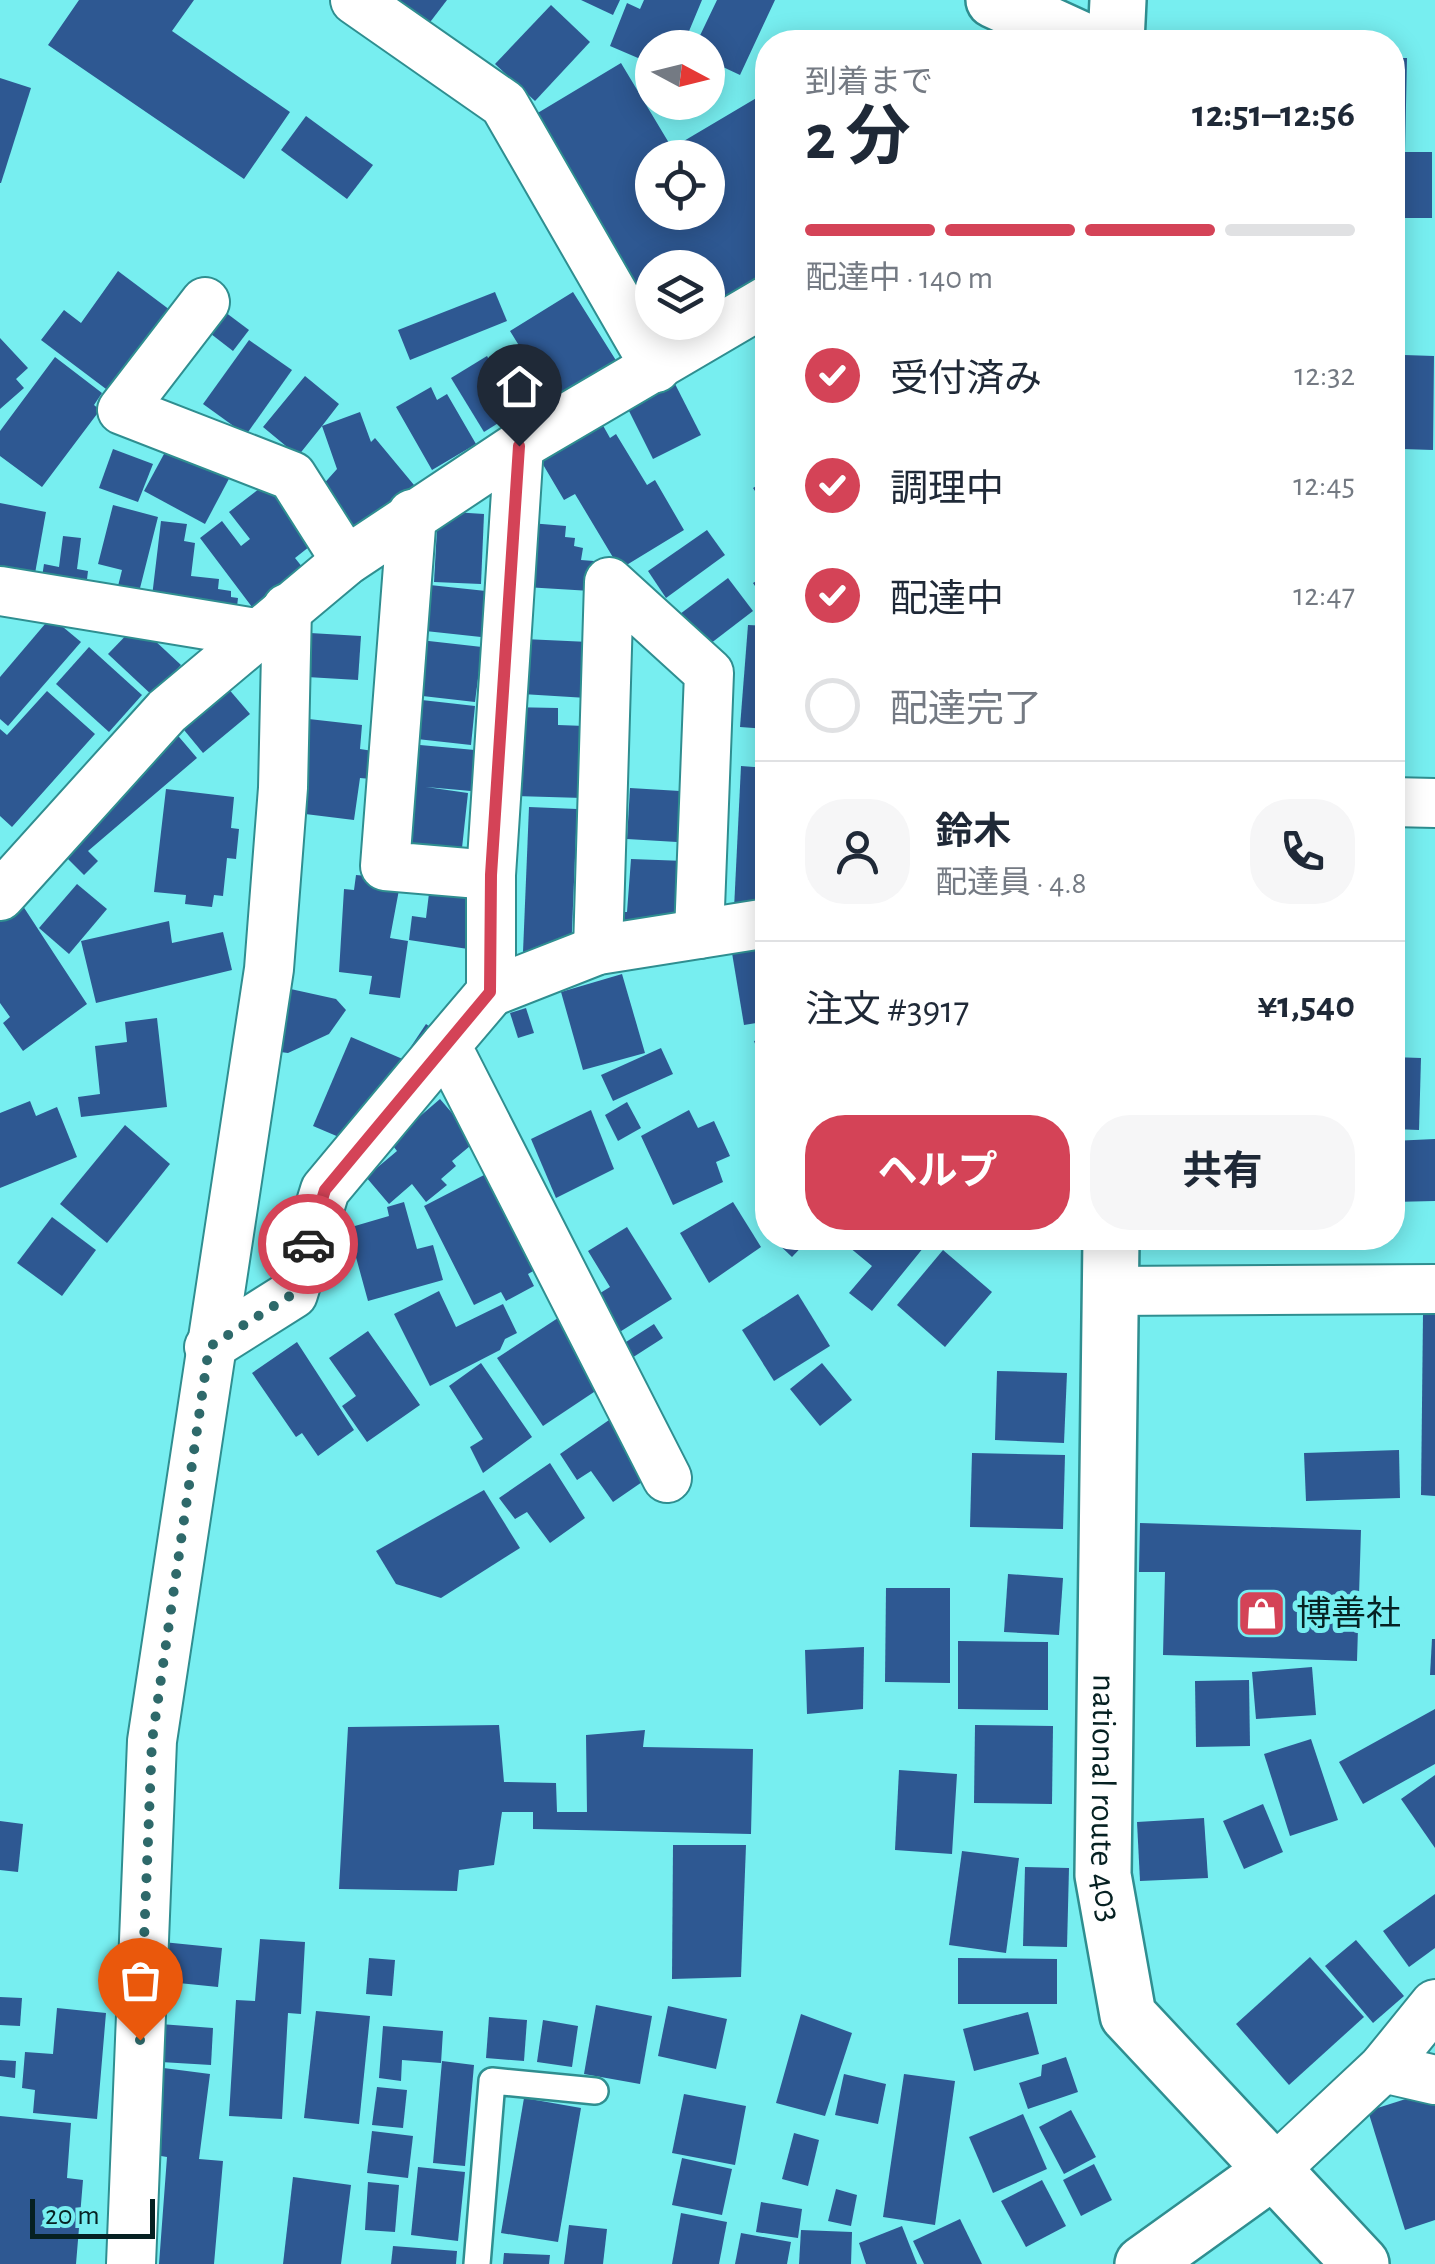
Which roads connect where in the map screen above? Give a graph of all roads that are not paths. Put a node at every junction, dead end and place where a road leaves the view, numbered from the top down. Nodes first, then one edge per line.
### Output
1 (355, 0) edge
2 (994, 0) edge
3 (1118, 0) edge
4 (1060, 30) edge
5 (1117, 30) edge
6 (205, 302) dead end
7 (755, 308) edge
8 (656, 368) junction
9 (519, 446) junction
10 (412, 514) junction
11 (346, 561) junction
12 (0, 590) edge
13 (271, 620) junction
14 (1405, 802) edge
15 (1435, 803) edge
16 (491, 875) junction
17 (0, 896) edge
18 (755, 925) edge
19 (699, 934) junction
20 (598, 950) junction
21 (490, 992) junction
22 (446, 1045) junction
23 (1110, 1250) edge
24 (1435, 1288) edge
25 (1108, 1292) junction
26 (209, 1347) junction
27 (667, 1478) dead end
28 (1435, 2004) edge
29 (1384, 2068) junction
30 (1435, 2080) edge
31 (596, 2091) dead end
32 (1274, 2170) junction
33 (1145, 2263) edge
34 (131, 2264) edge
35 (478, 2264) edge
36 (1361, 2264) edge

1 - 8 street
2 - 4 main road
3 - 5 main road
6 - 11 street
7 - 8 street
8 - 9 street
9 - 10 street
9 - 16 street
10 - 11 street
10 - 16 street
11 - 13 street
12 - 13 street
13 - 17 street
13 - 26 street
14 - 15 street
16 - 21 street
18 - 19 street
19 - 20 street
19 - 20 street
20 - 21 street
21 - 22 street
22 - 26 street
22 - 27 street
23 - 25 main road, national route 403
24 - 25 street
25 - 32 main road, national route 403
26 - 34 street
28 - 29 street
29 - 30 street
29 - 32 street
31 - 35 lane
32 - 33 main road
32 - 36 main road, national route 403

